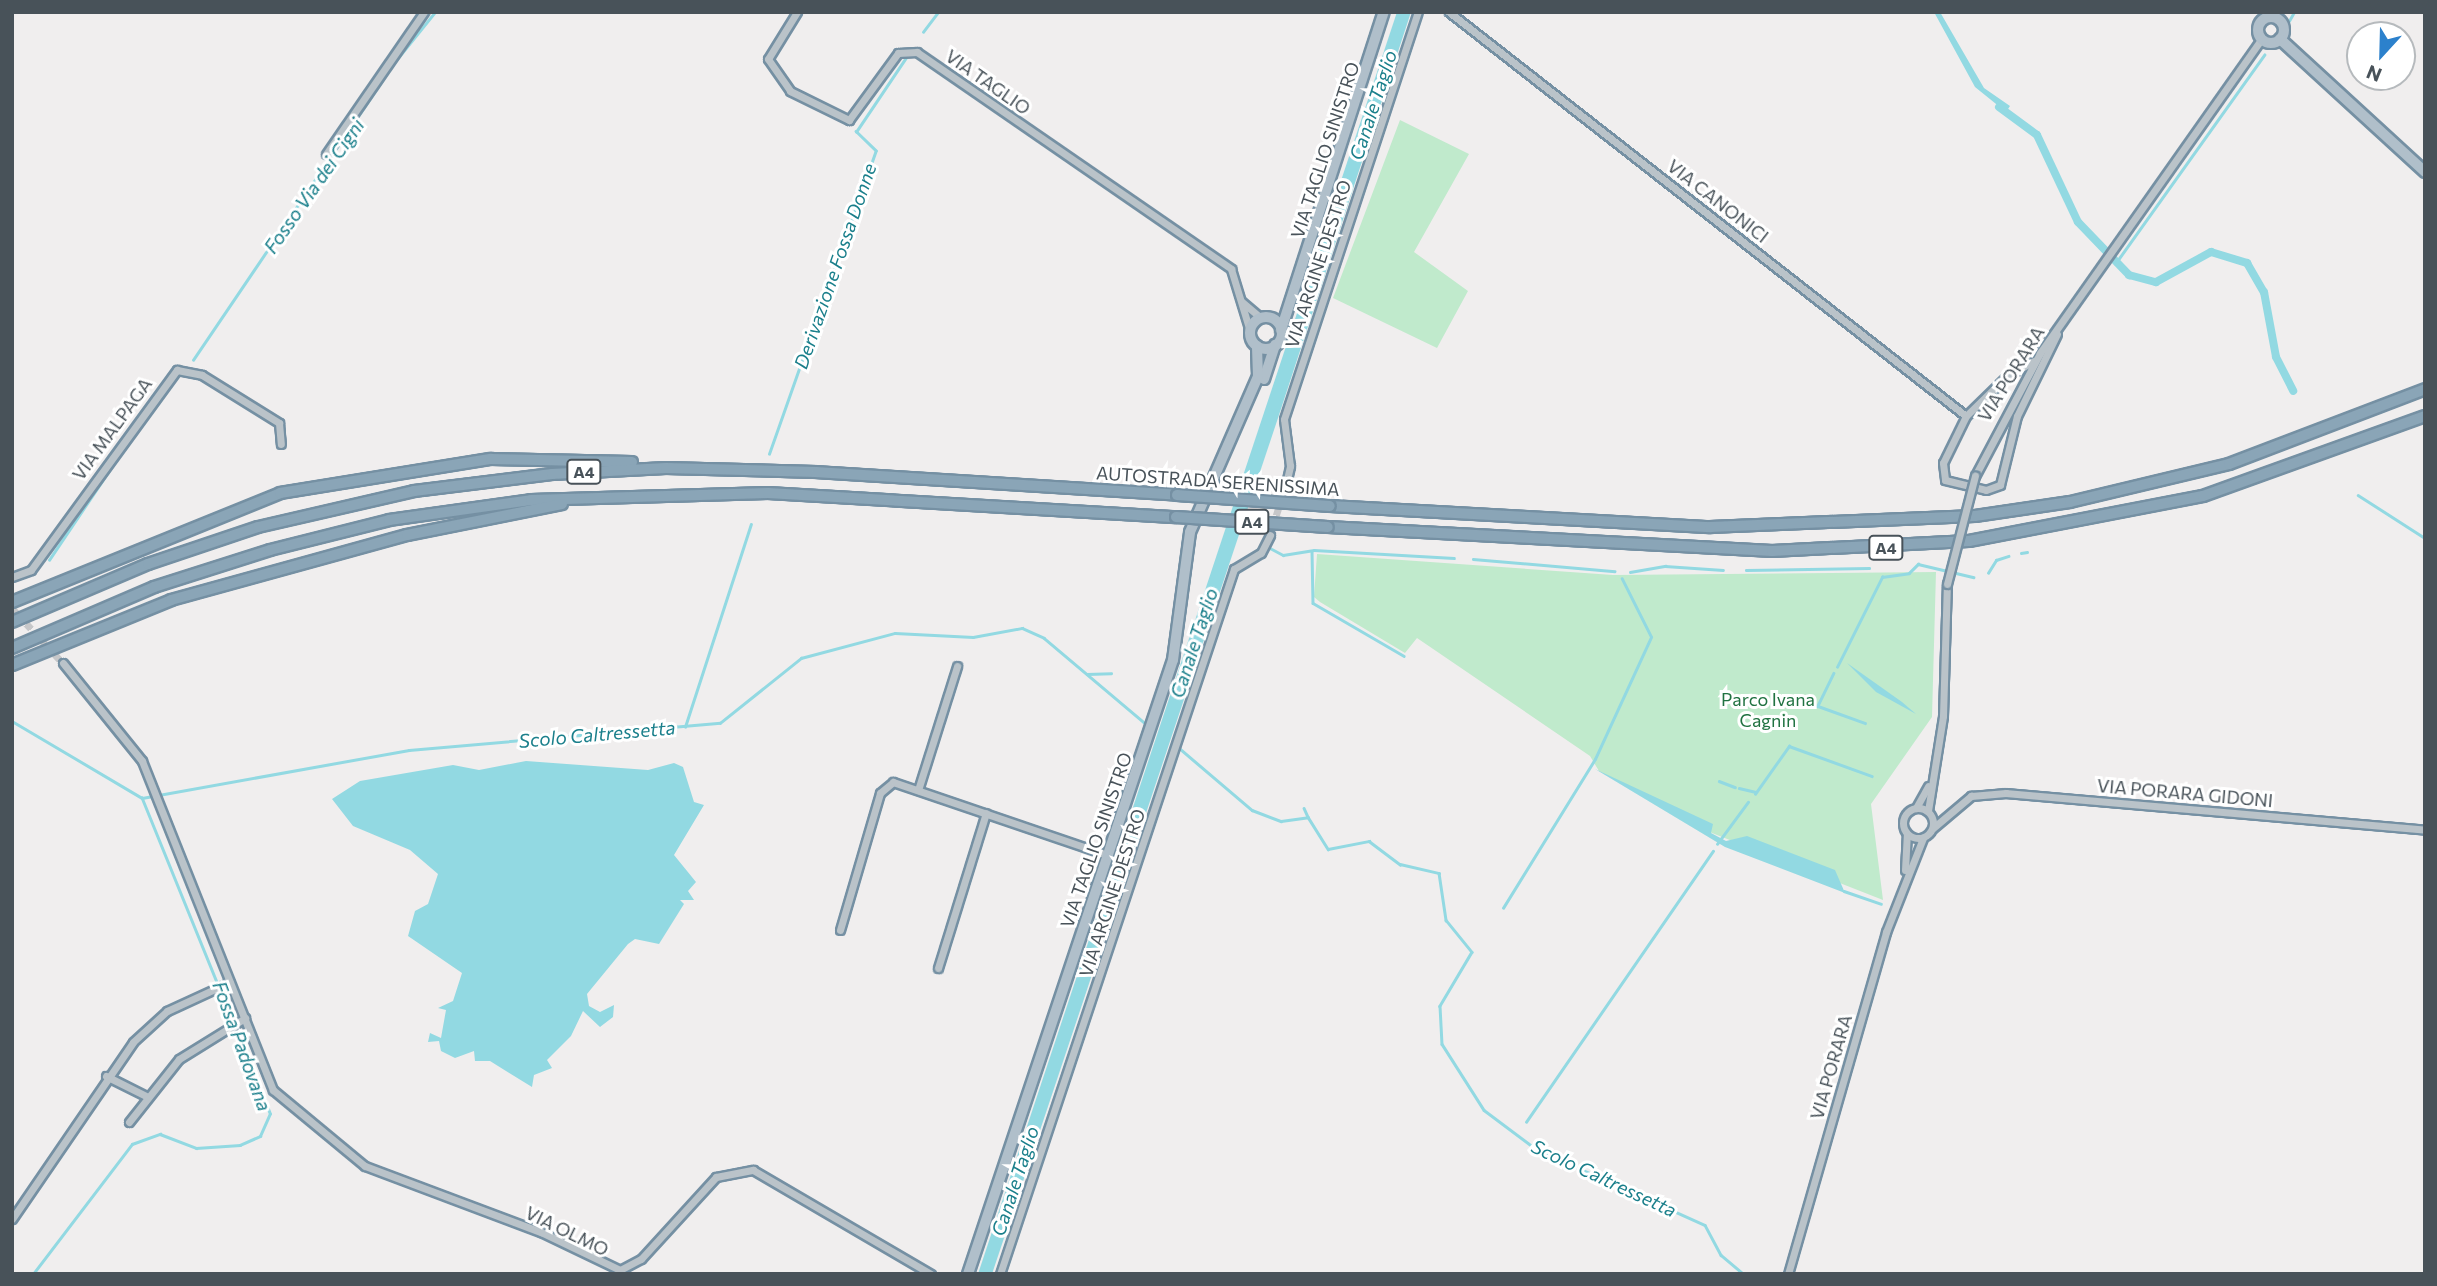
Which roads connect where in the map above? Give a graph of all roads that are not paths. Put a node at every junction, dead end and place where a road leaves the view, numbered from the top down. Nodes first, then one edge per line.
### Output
1 (424, 12) edge
2 (797, 12) edge
3 (1384, 12) edge
4 (1418, 12) edge
5 (1449, 12) edge
6 (2277, 15) edge
7 (2262, 16) edge
8 (2262, 38) junction
9 (2280, 40) junction
10 (326, 154) dead end
11 (2425, 172) edge
12 (1295, 296) junction
13 (1241, 300) junction
14 (1265, 317) junction
15 (2065, 317) junction
16 (1281, 330) junction
17 (1250, 331) junction
18 (1275, 345) junction
19 (1257, 346) junction
20 (2035, 361) junction
21 (2425, 389) edge
22 (1243, 416) junction
23 (1966, 416) junction
24 (2425, 416) edge
25 (281, 444) dead end
26 (816, 472) junction
27 (1285, 488) tunnel mouth
28 (693, 492) junction
29 (1270, 535) tunnel mouth
30 (12, 577) edge
31 (12, 601) edge
32 (12, 622) edge
33 (12, 648) edge
34 (63, 663) tunnel mouth
35 (12, 665) edge
36 (957, 666) dead end
37 (1930, 782) junction
38 (918, 790) junction
39 (1916, 808) junction
40 (986, 813) junction
41 (1929, 813) junction
42 (1951, 815) junction
43 (1933, 828) junction
44 (2425, 830) edge
45 (1907, 834) junction
46 (1923, 838) junction
47 (1108, 855) junction
48 (1905, 870) junction
49 (840, 930) dead end
50 (938, 968) dead end
51 (225, 985) junction
52 (239, 1020) junction
53 (106, 1076) junction
54 (146, 1096) junction
55 (129, 1122) dead end
56 (12, 1219) edge
57 (932, 1274) edge
58 (968, 1274) edge
59 (1000, 1274) edge
60 (1788, 1274) edge

1 - 10 street
2 - 13 street, VIA TAGLIO
3 - 12 main road, VIA TAGLIO SINISTRO
4 - 27 street, VIA ARGINE DESTRO
5 - 23 street, VIA CANONICI
6 - 7 main road
6 - 9 main road
7 - 8 main road
8 - 9 main road
8 - 15 street, VIA PORARA
9 - 11 main road
12 - 14 main road
12 - 16 main road, VIA TAGLIO SINISTRO
13 - 14 street, VIA TAGLIO
13 - 17 street, VIA TAGLIO
14 - 16 main road
14 - 17 main road
15 - 20 street, VIA PORARA
15 - 23 street
16 - 18 main road, VIA TAGLIO SINISTRO
17 - 19 main road
18 - 19 main road
18 - 22 main road, VIA TAGLIO SINISTRO
19 - 22 main road, VIA TAGLIO SINISTRO
20 - 23 street
20 - 37 street, VIA PORARA, bridge
21 - 26 highway, AUTOSTRADA SERENISSIMA / A4, bridge
22 - 47 main road, VIA TAGLIO SINISTRO
24 - 28 highway, A4, bridge
25 - 30 street, VIA MALPAGA
26 - 31 highway
26 - 32 highway, AUTOSTRADA SERENISSIMA / A4
28 - 33 highway, A4
28 - 35 highway
29 - 59 street, VIA ARGINE DESTRO
34 - 51 street
36 - 38 street
37 - 39 street, VIA PORARA
37 - 41 street, VIA PORARA
38 - 40 street
38 - 49 street
39 - 41 street
39 - 45 street, VIA PORARA
40 - 47 street
40 - 50 street
41 - 42 street
41 - 43 street, VIA PORARA
42 - 43 street, VIA PORARA GIDONI
42 - 44 street, VIA PORARA GIDONI
43 - 46 street, VIA PORARA
45 - 46 street
45 - 48 street, VIA PORARA
46 - 48 street, VIA PORARA
47 - 58 main road, VIA TAGLIO SINISTRO
48 - 60 street, VIA PORARA
51 - 52 street, VIA OLMO
51 - 53 street
52 - 54 street
52 - 57 street, VIA OLMO
53 - 54 street
53 - 56 street
54 - 55 street

